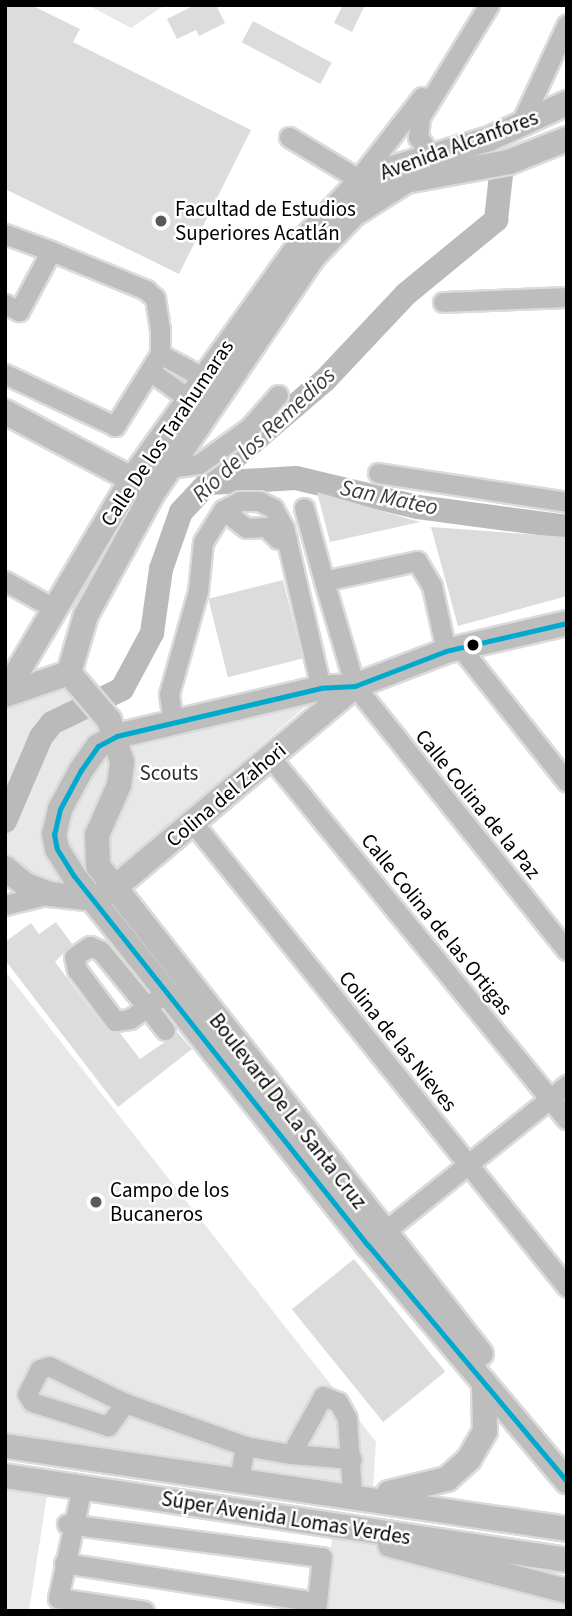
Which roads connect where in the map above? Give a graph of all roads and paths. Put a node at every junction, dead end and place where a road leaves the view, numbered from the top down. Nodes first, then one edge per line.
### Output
1 (489, 5) edge
2 (567, 24) edge
3 (435, 88) junction
4 (567, 103) edge
5 (520, 125) junction
6 (289, 137) dead end
7 (561, 142) edge
8 (430, 154) junction
9 (354, 194) junction
10 (5, 234) edge
11 (51, 251) junction
12 (567, 297) edge
13 (443, 302) dead end
14 (5, 304) edge
15 (155, 363) junction
16 (5, 374) edge
17 (204, 377) junction
18 (278, 395) dead end
19 (189, 399) junction
20 (5, 412) edge
21 (170, 468) junction
22 (378, 473) dead end
23 (132, 479) junction
24 (155, 491) junction
25 (567, 502) edge
26 (304, 508) dead end
27 (223, 510) junction
28 (287, 539) junction
29 (5, 581) edge
30 (324, 581) junction
31 (55, 609) junction
32 (567, 623) edge
33 (453, 649) junction
34 (77, 682) junction
35 (355, 686) junction
36 (321, 688) junction
37 (5, 694) edge
38 (173, 722) junction
39 (113, 728) junction
40 (271, 758) junction
41 (567, 782) edge
42 (193, 823) junction
43 (5, 868) edge
44 (16, 887) edge
45 (50, 894) junction
46 (103, 894) junction
47 (5, 905) edge
48 (567, 951) edge
49 (167, 992) junction
50 (165, 1030) dead end
51 (567, 1085) edge
52 (550, 1098) junction
53 (567, 1119) edge
54 (468, 1164) junction
55 (376, 1239) junction
56 (567, 1287) edge
57 (484, 1383) junction
58 (125, 1403) dead end
59 (5, 1446) edge
60 (245, 1446) junction
61 (290, 1454) junction
62 (352, 1459) junction
63 (566, 1464) edge
64 (5, 1476) edge
65 (239, 1480) junction
66 (74, 1486) junction
67 (361, 1495) junction
68 (337, 1525) junction
69 (70, 1526) junction
70 (566, 1528) edge
71 (567, 1560) edge
72 (64, 1563) junction
73 (567, 1591) edge
74 (316, 1606) edge
75 (144, 1611) edge

1 - 3 street
2 - 5 street
3 - 8 street
3 - 9 street
4 - 5 main road, Avenida Alcanfores
5 - 8 main road, Avenida Alcanfores
6 - 9 street
7 - 9 main road, Avenida Alcanfores
8 - 9 main road, Avenida Alcanfores
9 - 17 main road, Calle De los Tarahumaras
9 - 21 main road, Calle De los Tarahumaras
10 - 11 street
11 - 14 street
11 - 15 street
12 - 13 street
15 - 16 street
15 - 17 street
15 - 19 street
17 - 19 main road, Calle De los Tarahumaras
18 - 21 street
19 - 23 main road, Calle De los Tarahumaras
20 - 23 main road
21 - 24 main road, Calle De los Tarahumaras
22 - 25 street
23 - 24 main road
23 - 31 main road, Calle De los Tarahumaras
24 - 34 main road, Calle De los Tarahumaras
26 - 30 street
27 - 28 street
27 - 28 street
27 - 38 street
28 - 36 street
29 - 31 street
30 - 33 street
30 - 35 street
31 - 37 main road, Calle De los Tarahumaras
32 - 33 main road
33 - 35 main road
33 - 41 street
34 - 37 main road, Calle De los Tarahumaras
34 - 39 main road
35 - 36 main road
35 - 40 main road, Colina del Zahori
35 - 48 street, Calle Colina de la Paz
36 - 38 main road
38 - 39 main road
39 - 46 main road, Boulevard De La Santa Cruz
39 - 46 main road, Boulevard De La Santa Cruz
40 - 42 main road, Colina del Zahori
40 - 52 street, Calle Colina de las Ortigas
42 - 46 main road, Colina del Zahori
42 - 54 street, Colina de las Nieves
43 - 44 main road
44 - 45 main road
45 - 46 main road
45 - 47 street
46 - 49 main road, Boulevard De La Santa Cruz
46 - 55 main road, Boulevard De La Santa Cruz
49 - 50 street
49 - 55 main road, Boulevard De La Santa Cruz
51 - 52 street
52 - 53 street, Calle Colina de las Ortigas
52 - 54 street
54 - 55 street
54 - 56 street, Colina de las Nieves
55 - 57 main road, Boulevard De La Santa Cruz
55 - 63 main road, Boulevard De La Santa Cruz
57 - 63 main road, Boulevard De La Santa Cruz
57 - 67 main road
58 - 60 street
59 - 65 main road, Súper Avenida Lomas Verdes
60 - 61 street
60 - 65 street
61 - 62 street
61 - 62 street
62 - 67 street
64 - 66 main road, Súper Avenida Lomas Verdes
65 - 67 main road, Súper Avenida Lomas Verdes
66 - 68 main road, Súper Avenida Lomas Verdes
66 - 69 street
67 - 70 main road, Súper Avenida Lomas Verdes
68 - 71 main road, Súper Avenida Lomas Verdes
68 - 73 main road
69 - 72 street
69 - 74 street
72 - 74 street
72 - 75 street

